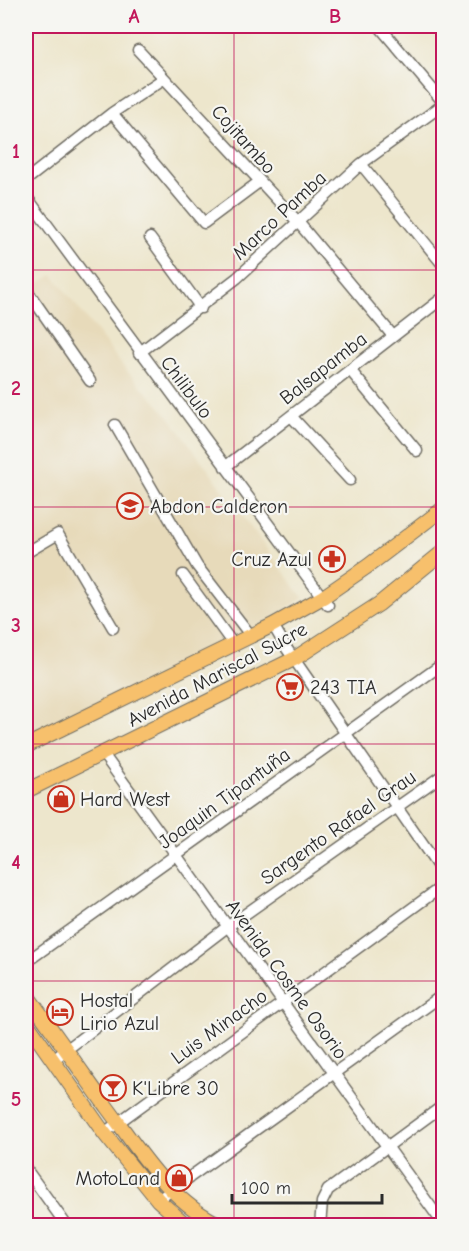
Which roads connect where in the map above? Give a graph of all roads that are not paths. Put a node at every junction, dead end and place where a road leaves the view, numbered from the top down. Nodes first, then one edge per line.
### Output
1 (379, 26) edge
2 (138, 50) dead end
3 (163, 80) junction
4 (444, 103) edge
5 (112, 113) junction
6 (360, 164) junction
7 (26, 180) edge
8 (259, 182) junction
9 (26, 196) edge
10 (298, 222) junction
11 (150, 238) dead end
12 (444, 266) edge
13 (26, 289) edge
14 (444, 297) edge
15 (201, 308) junction
16 (393, 336) junction
17 (140, 353) junction
18 (350, 370) junction
19 (90, 381) dead end
20 (291, 416) junction
21 (115, 425) dead end
22 (417, 451) dead end
23 (225, 467) junction
24 (350, 480) dead end
25 (444, 508) edge
26 (444, 551) edge
27 (26, 553) edge
28 (183, 575) dead end
29 (325, 601) junction
30 (273, 625) junction
31 (113, 628) dead end
32 (251, 636) junction
33 (233, 644) junction
34 (294, 659) junction
35 (444, 663) edge
36 (346, 732) junction
37 (26, 746) edge
38 (103, 754) junction
39 (444, 774) edge
40 (26, 791) edge
41 (398, 807) junction
42 (177, 855) junction
43 (444, 875) edge
44 (444, 885) edge
45 (227, 927) junction
46 (26, 962) edge
47 (26, 994) edge
48 (444, 994) edge
49 (282, 1003) junction
50 (26, 1022) edge
51 (66, 1050) junction
52 (53, 1060) junction
53 (333, 1074) junction
54 (444, 1105) edge
55 (118, 1121) junction
56 (104, 1132) junction
57 (386, 1146) junction
58 (26, 1169) edge
59 (30, 1184) edge
60 (173, 1191) junction
61 (158, 1200) junction
62 (201, 1221) edge
63 (444, 1224) edge
64 (67, 1226) edge
65 (187, 1226) edge
66 (223, 1226) edge
67 (320, 1226) edge

1 - 4 street
2 - 3 street, Cojitambo
3 - 5 street
3 - 8 street, Cojitambo
4 - 6 street, Marco Pamba
5 - 7 street
5 - 8 street
6 - 10 street, Marco Pamba
6 - 12 street
8 - 10 street, Cojitambo
9 - 17 street, Chilibulo
10 - 15 street, Marco Pamba
10 - 16 street, Cojitambo
11 - 15 street
13 - 19 street
14 - 16 street, Balsapamba
15 - 17 street, Marco Pamba
16 - 18 street, Balsapamba
17 - 23 street, Chilibulo
18 - 20 street, Balsapamba
18 - 22 street
20 - 23 street, Balsapamba
20 - 24 street
21 - 32 street
23 - 29 street, Chilibulo
25 - 29 main road, Avenida Mariscal Sucre
26 - 34 main road, Avenida Mariscal Sucre
27 - 31 street
28 - 33 street
29 - 30 main road, Avenida Mariscal Sucre
30 - 32 main road, Avenida Mariscal Sucre
30 - 34 street
32 - 33 main road, Avenida Mariscal Sucre
33 - 37 main road, Avenida Mariscal Sucre
34 - 36 street
34 - 38 main road, Avenida Mariscal Sucre
35 - 36 street, Joaquin Tipantuña
36 - 41 street
36 - 42 street, Joaquin Tipantuña
38 - 40 main road, Avenida Mariscal Sucre
38 - 42 street, Avenida Cosme Osorio
39 - 41 street, Sargento Rafael Grau
41 - 43 street
41 - 45 street, Sargento Rafael Grau
42 - 45 street, Avenida Cosme Osorio
42 - 46 street, Joaquin Tipantuña
44 - 49 street, Luis Minacho
45 - 49 street, Avenida Cosme Osorio
45 - 51 street, Sargento Rafael Grau
47 - 51 main road
48 - 53 street
49 - 53 street, Avenida Cosme Osorio
49 - 55 street, Luis Minacho
50 - 52 main road
51 - 52 street, Sargento Rafael Grau
51 - 55 main road
52 - 56 main road
53 - 57 street, Avenida Cosme Osorio
53 - 60 street
54 - 57 street
55 - 56 street, Luis Minacho
55 - 60 main road
56 - 61 main road
57 - 63 street, Avenida Cosme Osorio
57 - 67 street
58 - 59 street
59 - 64 street
60 - 61 street
60 - 62 main road
61 - 65 main road
62 - 66 main road

